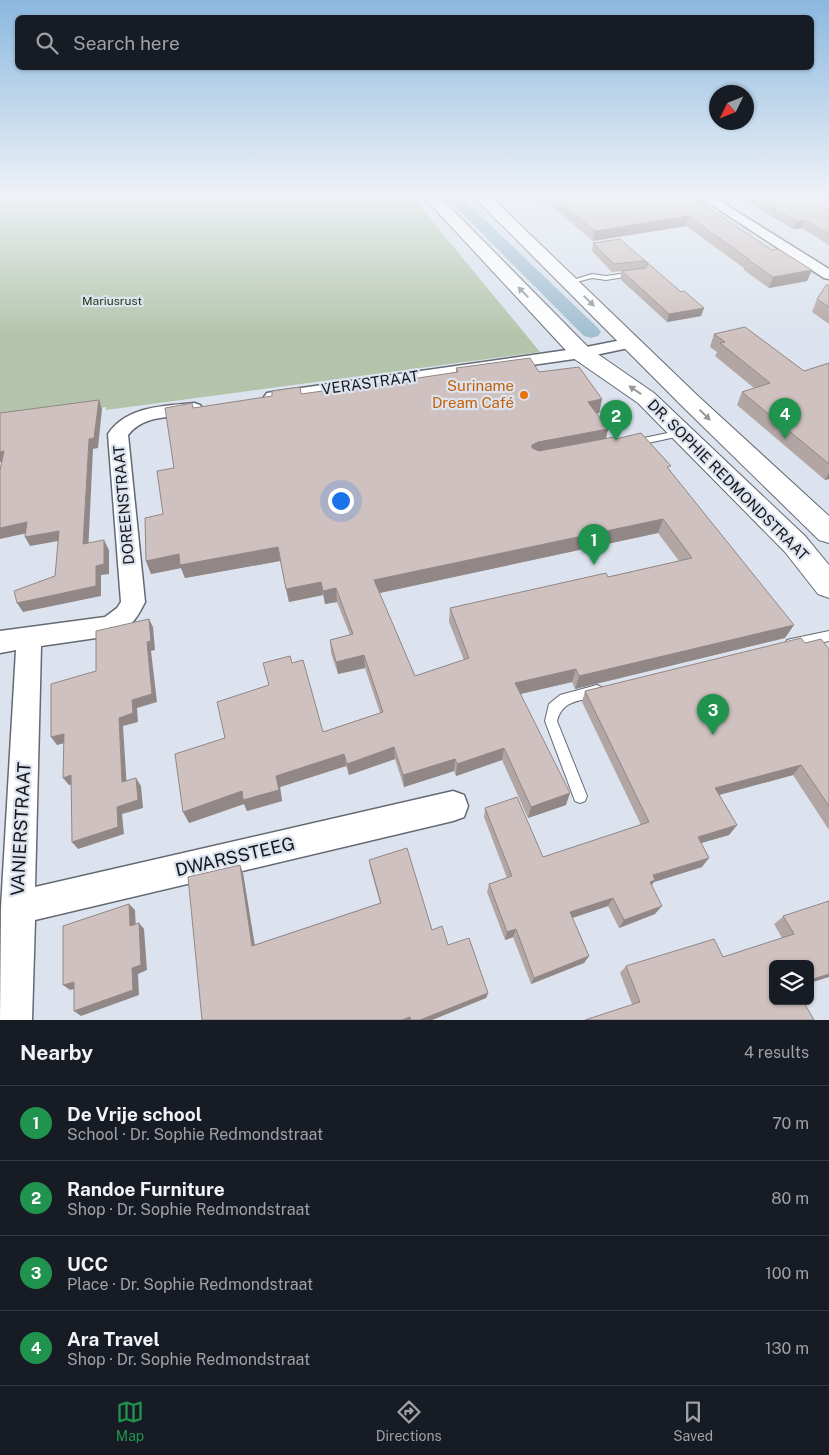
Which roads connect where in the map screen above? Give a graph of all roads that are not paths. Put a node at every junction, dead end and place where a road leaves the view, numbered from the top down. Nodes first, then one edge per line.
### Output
1 (475, 242) edge
2 (528, 242) edge
3 (776, 242) edge
4 (642, 273) edge
5 (829, 275) edge
6 (569, 282) junction
7 (632, 343) junction
8 (581, 353) junction
9 (256, 400) edge
10 (206, 407) edge
11 (682, 433) junction
12 (622, 444) edge
13 (829, 533) edge
14 (829, 586) edge
15 (829, 636) edge
16 (29, 637) junction
17 (0, 642) edge
18 (783, 645) edge
19 (612, 687) edge
20 (580, 796) dead end
21 (452, 806) dead end
22 (17, 908) junction
23 (14, 1020) edge

8 -> 1 street, DR. SOPHIE REDMONDSTRAAT
2 - 6 street, DR. SOPHIE REDMONDSTRAAT
3 - 5 street
4 - 6 lane
6 -> 7 street, DR. SOPHIE REDMONDSTRAAT
7 - 8 street, VERASTRAAT
7 -> 13 street, DR. SOPHIE REDMONDSTRAAT
8 - 9 street, VERASTRAAT
11 -> 8 street, DR. SOPHIE REDMONDSTRAAT
10 - 16 street, DOREENSTRAAT
11 - 12 lane
11 - 14 street, DR. SOPHIE REDMONDSTRAAT
15 - 18 lane
16 - 17 street
16 - 22 street, VANIERSTRAAT
19 - 20 lane
21 - 22 street, DWARSSTEEG
22 - 23 street, VANIERSTRAAT

